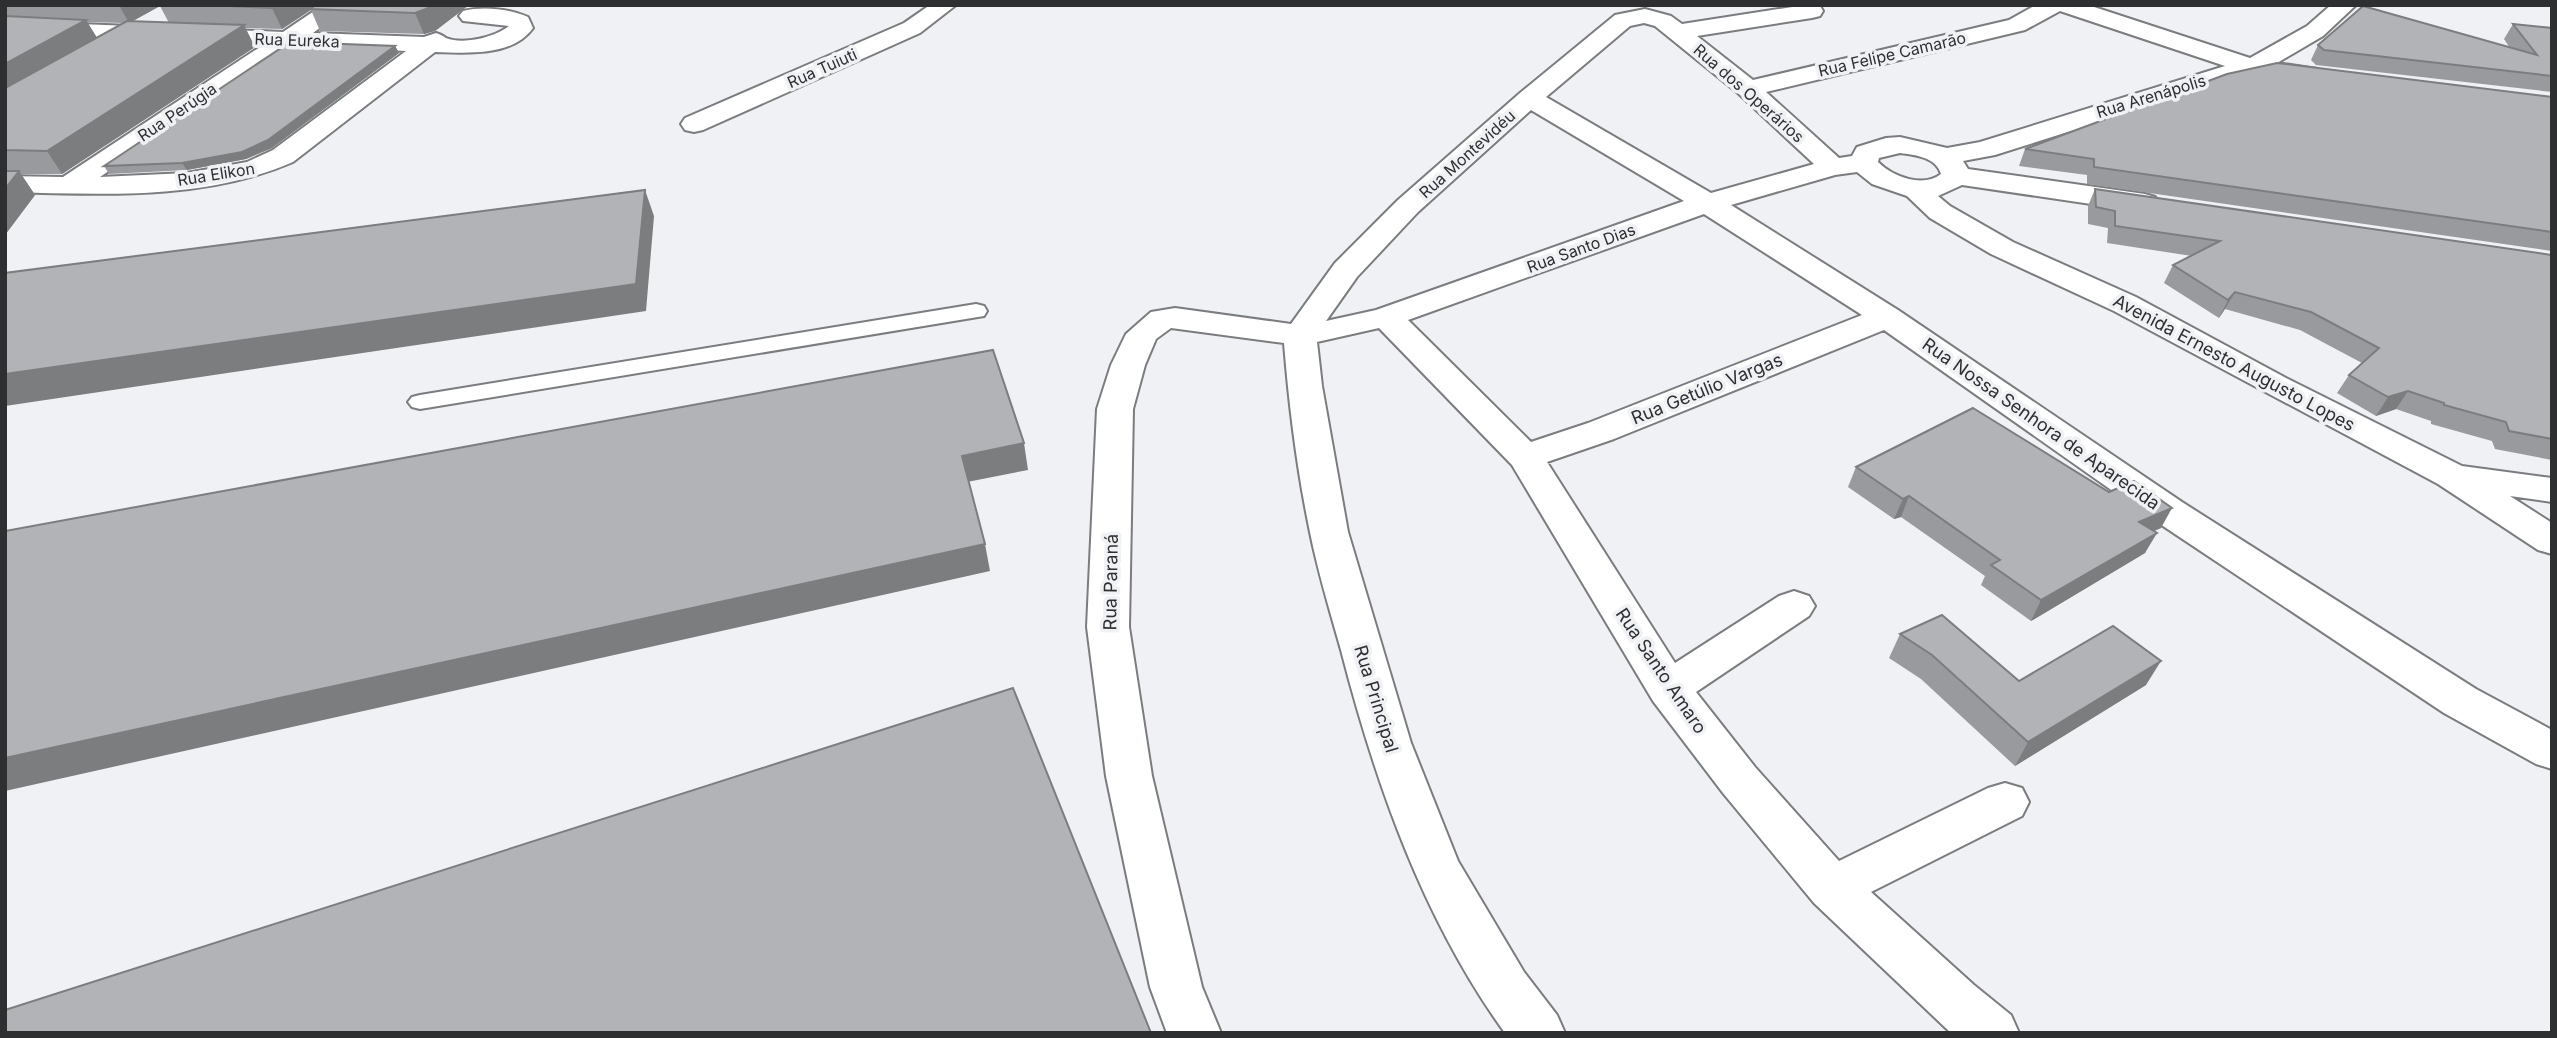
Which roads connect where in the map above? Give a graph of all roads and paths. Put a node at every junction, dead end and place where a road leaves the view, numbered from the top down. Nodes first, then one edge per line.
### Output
1 (40, 5) edge
2 (339, 5) edge
3 (945, 5) edge
4 (2009, 5) edge
5 (2065, 5) edge
6 (2345, 5) edge
7 (478, 10) edge
8 (1812, 10) dead end
9 (173, 11) dead end
10 (2044, 11) edge
11 (5, 25) edge
12 (1671, 26) junction
13 (133, 33) junction
14 (285, 40) junction
15 (429, 45) junction
16 (98, 54) edge
17 (2252, 67) junction
18 (2336, 77) edge
19 (1748, 89) junction
20 (1529, 98) junction
21 (694, 124) dead end
22 (1864, 163) junction
23 (1950, 166) junction
24 (1833, 167) junction
25 (5, 184) edge
26 (69, 185) junction
27 (1916, 187) junction
28 (1707, 203) junction
29 (2177, 207) edge
30 (976, 311) dead end
31 (1386, 317) junction
32 (1887, 317) junction
33 (1300, 335) junction
34 (420, 402) dead end
35 (1525, 457) junction
36 (2451, 476) junction
37 (2552, 490) edge
38 (2552, 541) edge
39 (1794, 606) dead end
40 (1668, 689) junction
41 (2552, 751) edge
42 (2005, 802) dead end
43 (1832, 888) junction
44 (1194, 1033) edge
45 (1538, 1033) edge
46 (1992, 1033) edge

1 - 11 street
2 - 14 street, Rua Perúgia
3 - 21 street, Rua Tuiuti
4 - 10 street, Rua Felipe Camarão
5 - 17 street
6 - 17 street, Rua Arenápolis
7 - 15 street, Rua Elikon
7 - 15 street, Rua Eureka
8 - 12 street, Rua Montevidéu
9 - 13 street
10 - 19 street, Rua Felipe Camarão
11 - 13 street, Rua Eureka
12 - 19 street, Rua dos Operários
12 - 20 street, Rua Montevidéu
13 - 14 street, Rua Eureka
13 - 16 street
14 - 15 street, Rua Eureka
14 - 26 street, Rua Perúgia
15 - 26 street, Rua Elikon
17 - 18 street
17 - 23 street, Rua Arenápolis
19 - 24 street, Rua dos Operários
20 - 28 street, Rua Nossa Senhora de Aparecida
20 - 33 street, Rua Montevidéu
22 - 23 street
22 - 24 street, Rua Santo Dias
22 - 27 street
23 - 27 street, Rua Arenápolis
23 - 29 street
24 - 28 street, Rua Santo Dias
25 - 26 street, Rua Elikon
27 - 36 street, Avenida Ernesto Augusto Lopes
28 - 31 street, Rua Santo Dias
28 - 32 street, Rua Nossa Senhora de Aparecida
30 - 34 lane
31 - 33 street, Rua Santo Dias
31 - 35 street, Rua Santo Amaro
32 - 35 street, Rua Getúlio Vargas
32 - 41 street, Rua Nossa Senhora de Aparecida
33 - 44 street, Rua Paraná
33 - 45 street, Rua Principal
35 - 40 street, Rua Santo Amaro
36 - 37 street
36 - 38 street, Avenida Ernesto Augusto Lopes
39 - 40 street
40 - 43 street, Rua Santo Amaro
42 - 43 street
43 - 46 street, Rua Santo Amaro

